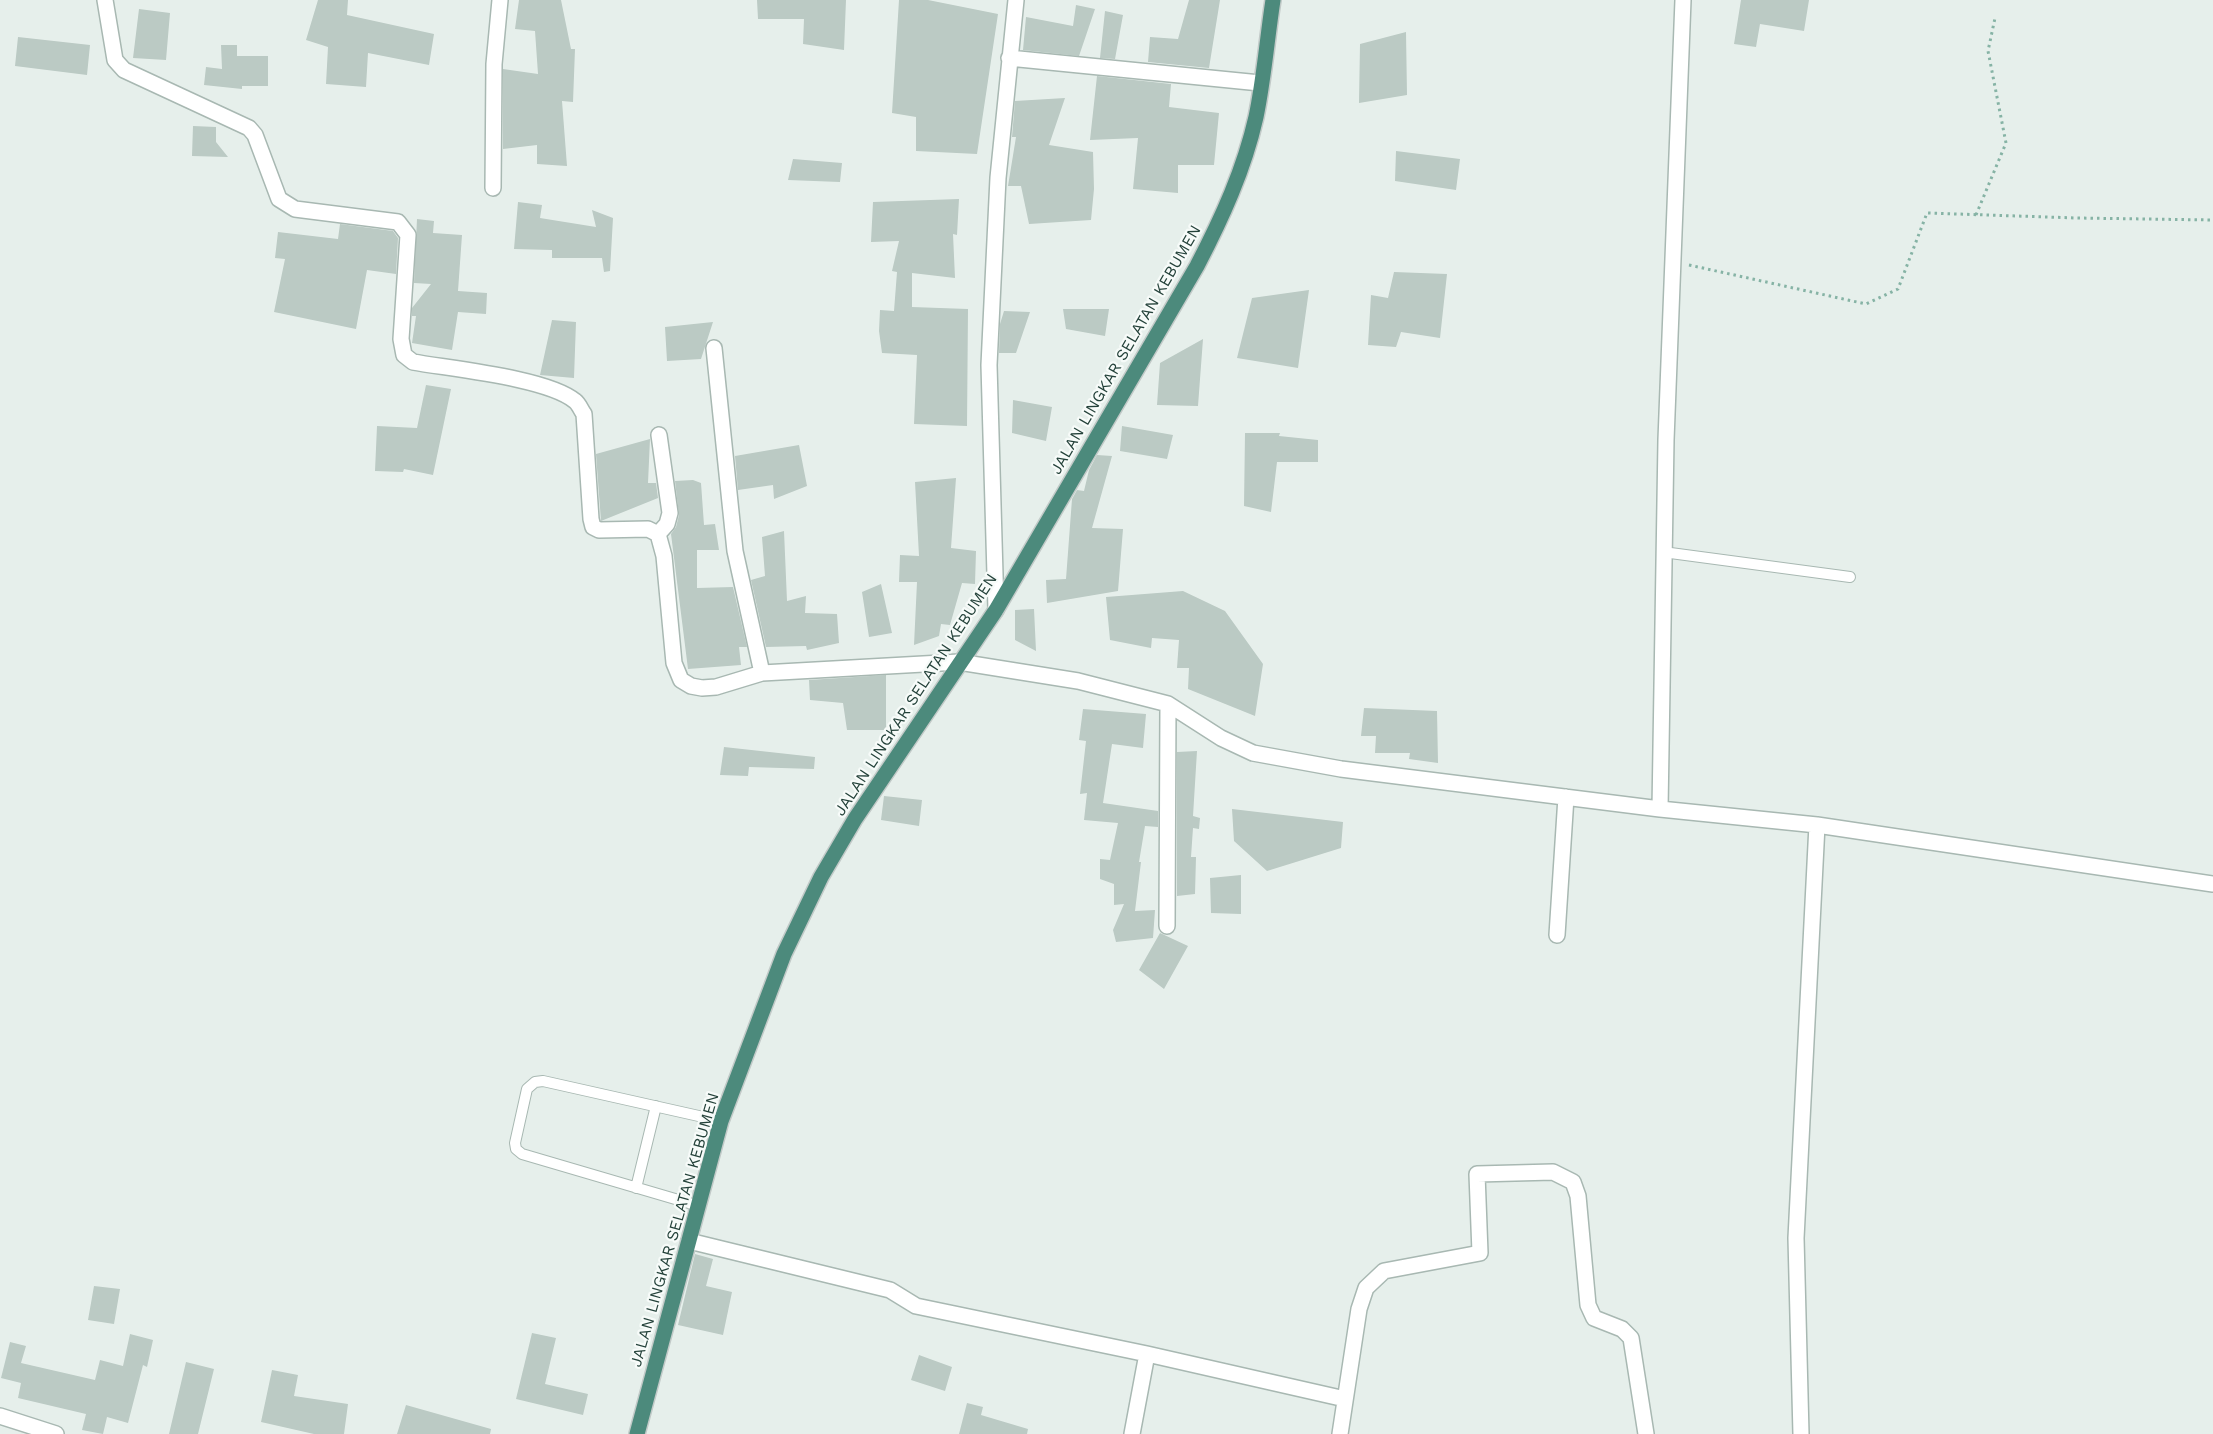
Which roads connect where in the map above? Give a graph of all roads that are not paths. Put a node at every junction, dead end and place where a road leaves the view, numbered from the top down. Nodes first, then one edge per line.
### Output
1 (106, 0) edge
2 (500, 0) edge
3 (1016, 0) edge
4 (1273, 0) edge
5 (1683, 0) edge
6 (1009, 58) junction
7 (1260, 83) junction
8 (493, 188) dead end
9 (714, 348) dead end
10 (658, 435) dead end
11 (658, 534) junction
12 (1663, 552) junction
13 (1850, 577) dead end
14 (996, 610) junction
15 (959, 662) junction
16 (762, 673) junction
17 (1168, 704) junction
18 (1566, 797) junction
19 (1660, 808) junction
20 (1817, 825) junction
21 (2213, 884) edge
22 (1167, 926) dead end
23 (1557, 935) dead end
24 (656, 1106) junction
25 (721, 1120) junction
26 (636, 1188) junction
27 (699, 1206) junction
28 (690, 1241) junction
29 (1147, 1354) junction
30 (1346, 1399) junction
31 (0, 1416) edge
32 (56, 1434) edge
33 (636, 1434) edge
34 (1132, 1434) edge
35 (1340, 1434) edge
36 (1646, 1434) edge
37 (1801, 1434) edge

1 - 11 street
2 - 8 street
3 - 6 street
4 - 7 highway, JALAN LINGKAR SELATAN KEBUMEN
5 - 12 street
6 - 7 street
6 - 14 street
7 - 14 highway, JALAN LINGKAR SELATAN KEBUMEN
9 - 16 street
10 - 11 street
11 - 16 street
12 - 13 lane
12 - 19 street
14 - 15 highway, JALAN LINGKAR SELATAN KEBUMEN
15 - 16 street
15 - 17 street
15 - 25 highway, JALAN LINGKAR SELATAN KEBUMEN
17 - 18 street
17 - 22 street
18 - 19 street
18 - 23 street
19 - 20 street
20 - 21 street
20 - 37 street
24 - 25 lane
24 - 26 lane
24 - 26 lane
25 - 27 highway, JALAN LINGKAR SELATAN KEBUMEN
26 - 27 lane
27 - 28 highway, JALAN LINGKAR SELATAN KEBUMEN
28 - 29 street
28 - 33 highway, JALAN LINGKAR SELATAN KEBUMEN
29 - 30 street
29 - 34 street
30 - 35 street
30 - 36 street
31 - 32 street

